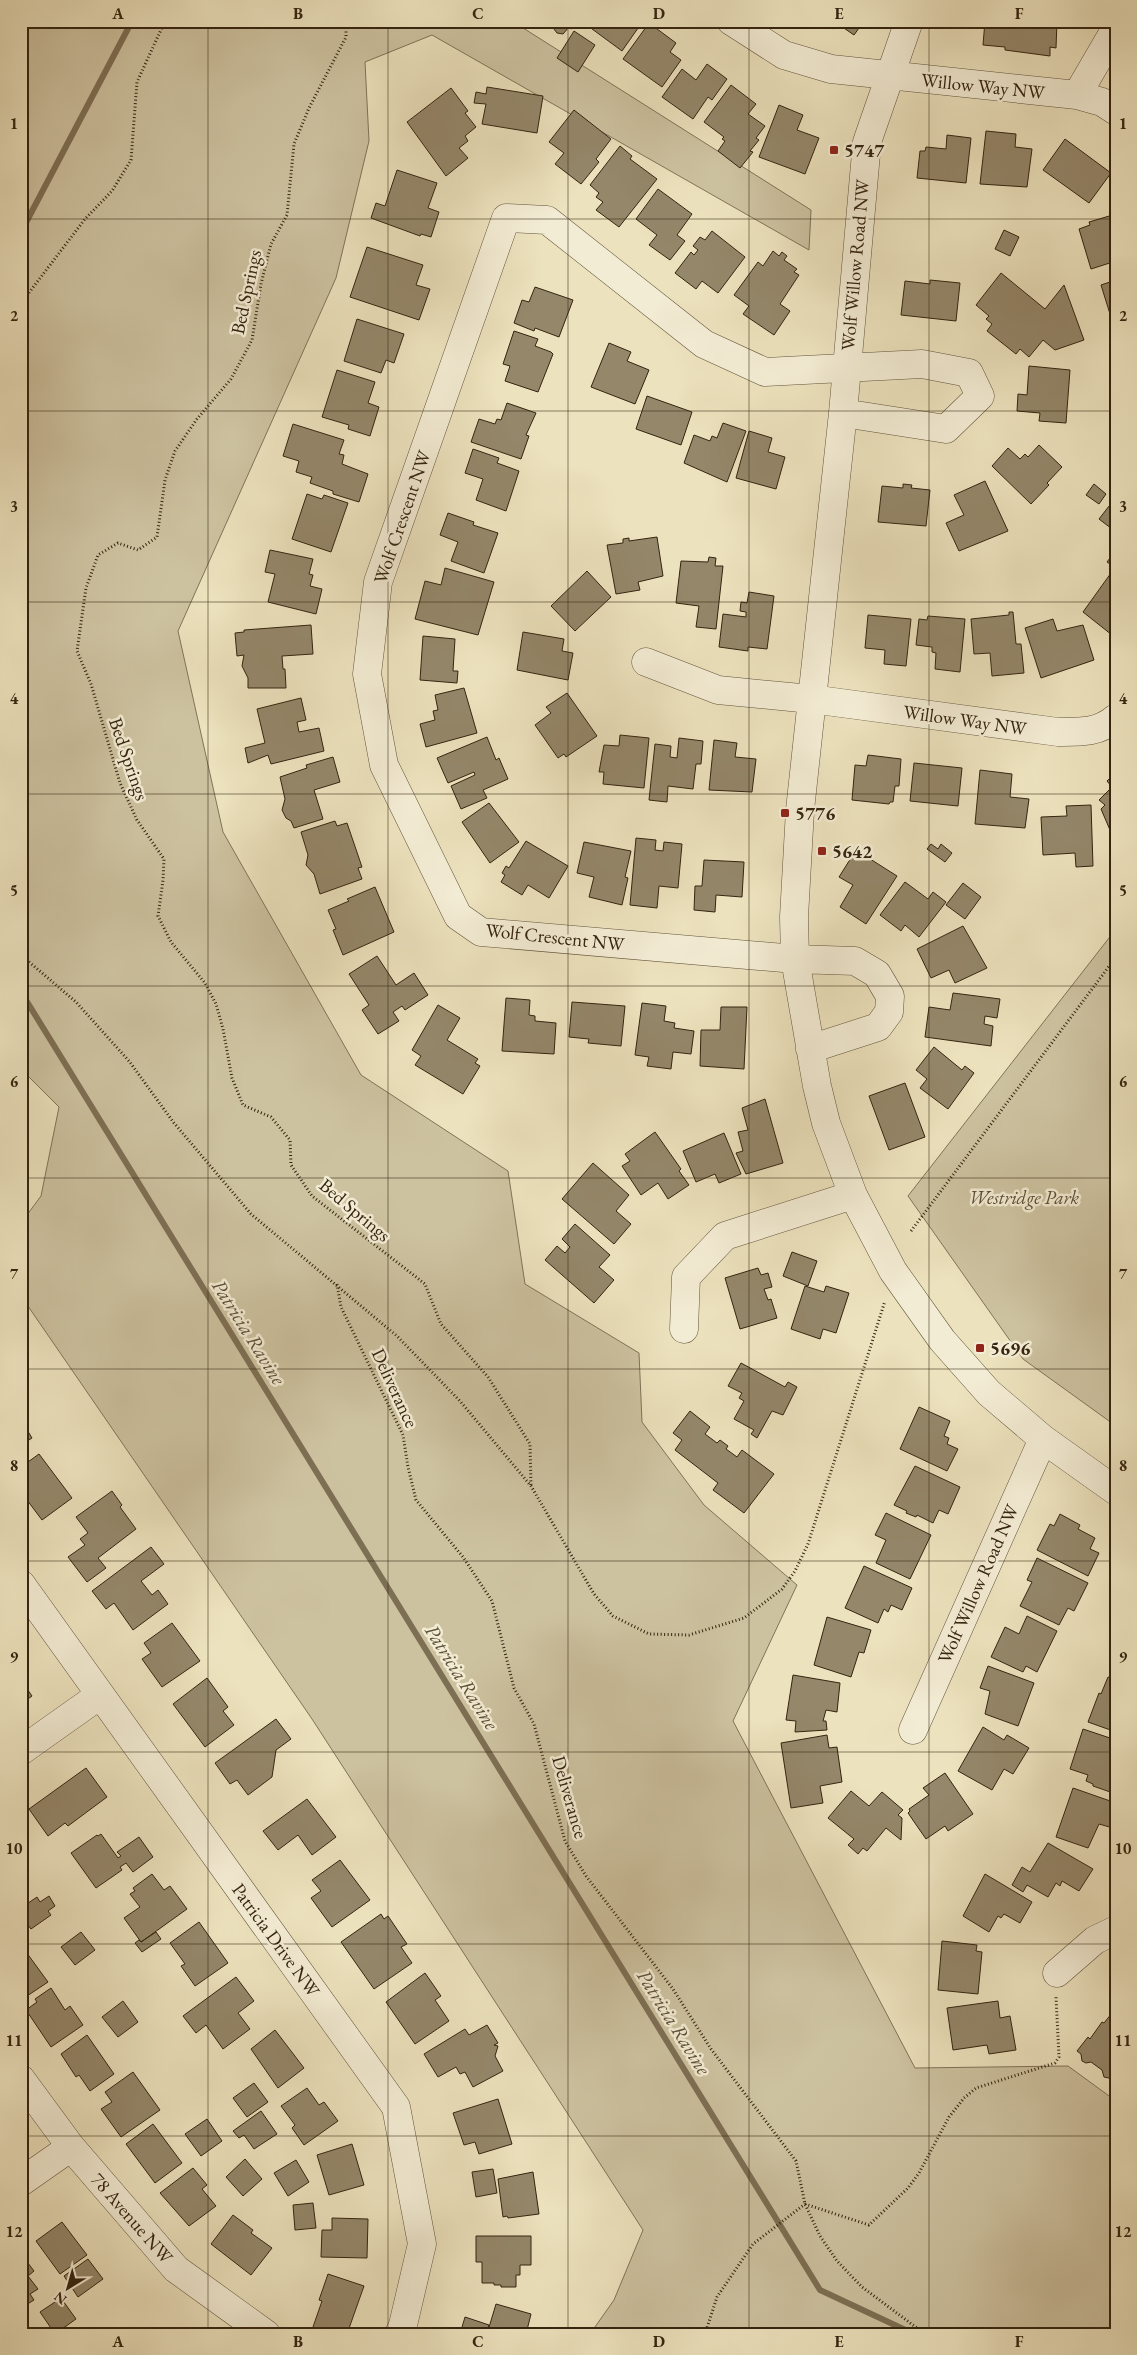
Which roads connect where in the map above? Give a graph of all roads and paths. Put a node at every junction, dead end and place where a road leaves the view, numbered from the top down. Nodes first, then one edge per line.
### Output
1 (166, 21) edge
2 (346, 21) edge
3 (731, 21) edge
4 (909, 21) edge
5 (1116, 28) edge
6 (889, 76) junction
7 (1077, 95) junction
8 (1116, 111) edge
9 (21, 316) edge
10 (846, 366) junction
11 (843, 412) junction
12 (646, 662) dead end
13 (811, 699) junction
14 (1116, 718) edge
15 (21, 955) edge
16 (1116, 957) edge
17 (795, 959) junction
18 (810, 1049) junction
19 (853, 1195) junction
20 (911, 1231) dead end
21 (336, 1284) junction
22 (887, 1296) dead end
23 (684, 1328) dead end
24 (1043, 1439) junction
25 (531, 1486) junction
26 (1116, 1491) edge
27 (21, 1584) edge
28 (100, 1695) junction
29 (913, 1730) dead end
30 (21, 1751) edge
31 (1116, 1930) edge
32 (1056, 1974) joint
33 (21, 2079) edge
34 (71, 2147) junction
35 (21, 2182) edge
36 (805, 2204) junction
37 (266, 2334) edge
38 (399, 2334) edge
39 (705, 2334) edge
40 (925, 2334) edge

1 - 9 path
2 - 25 path, Bed Springs
3 - 6 street, Willow Way NW
4 - 6 street, Wolf Willow Road NW
5 - 7 street
6 - 7 street, Willow Way NW
6 - 10 street, Wolf Willow Road NW
7 - 8 street, Willow Way NW
10 - 11 street, Wolf Willow Road NW
10 - 11 street, Wolf Willow Road NW
10 - 17 street, Wolf Crescent NW
11 - 13 street, Wolf Willow Road NW
12 - 13 street
13 - 14 street, Willow Way NW
13 - 17 street, Wolf Willow Road NW
15 - 21 path
16 - 20 path
17 - 18 street, Wolf Willow Road NW
17 - 18 street
18 - 19 street, Wolf Willow Road NW
19 - 23 street
19 - 24 street, Wolf Willow Road NW
21 - 25 path
21 - 36 path, Deliverance
22 - 25 path
24 - 26 street, Wolf Willow Road NW
24 - 29 street, Wolf Willow Road NW
27 - 28 street, Patricia Drive NW
28 - 30 street
28 - 38 street, Patricia Drive NW
31 - 32 street
32 - 36 path
33 - 34 street, 78 Avenue NW
34 - 35 street
34 - 37 street, 78 Avenue NW
36 - 39 path
36 - 40 path, Deliverance

